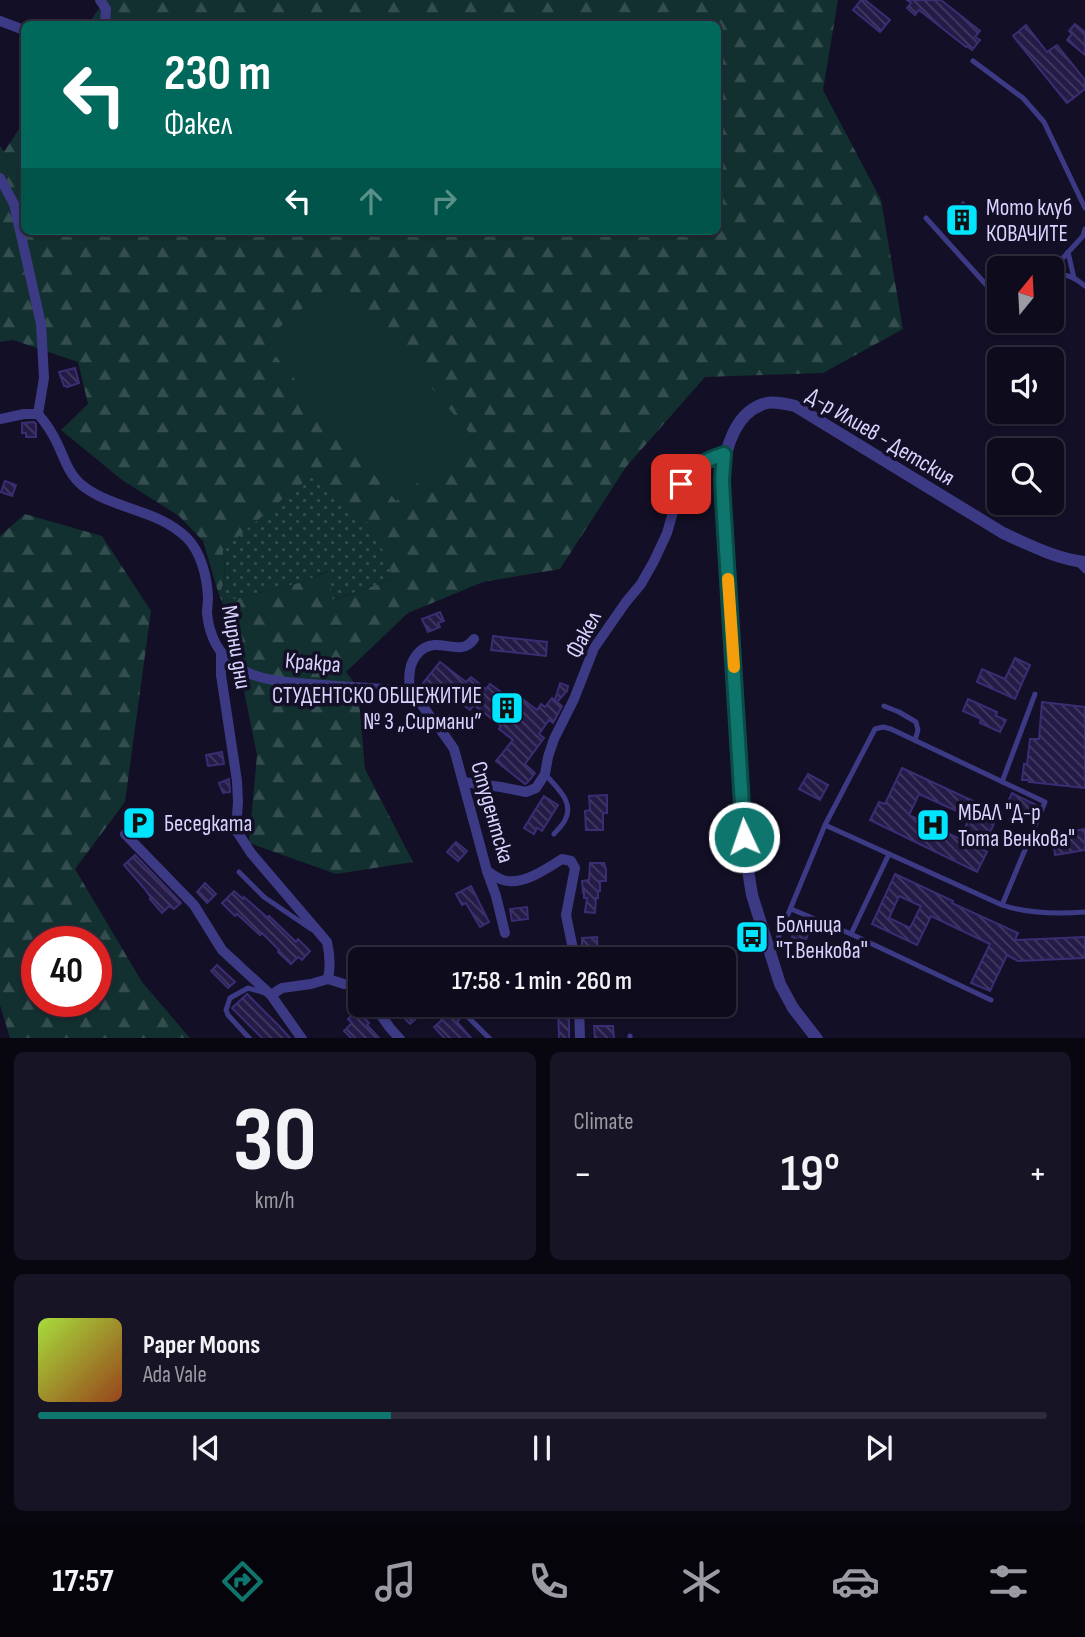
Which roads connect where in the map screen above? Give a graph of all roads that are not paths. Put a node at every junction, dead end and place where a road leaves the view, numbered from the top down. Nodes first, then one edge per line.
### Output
1 (100, 0) edge
2 (0, 21) edge
3 (105, 21) edge
4 (21, 29) edge
5 (973, 61) dead end
6 (0, 178) edge
7 (1085, 208) edge
8 (926, 218) dead end
9 (1085, 229) edge
10 (1068, 252) junction
11 (1064, 256) edge
12 (1064, 274) edge
13 (1074, 278) junction
14 (987, 286) edge
15 (1085, 286) edge
16 (38, 414) junction
17 (0, 419) edge
18 (724, 454) junction
19 (1080, 562) edge
20 (1085, 572) edge
21 (474, 639) dead end
22 (220, 652) junction
23 (410, 690) junction
24 (1035, 694) dead end
25 (884, 706) dead end
26 (915, 740) junction
27 (545, 774) junction
28 (463, 782) junction
29 (1002, 782) junction
30 (825, 825) junction
31 (125, 834) dead end
32 (554, 834) dead end
33 (889, 854) junction
34 (487, 871) junction
35 (239, 872) dead end
36 (1002, 905) junction
37 (791, 909) junction
38 (1085, 912) edge
39 (505, 933) dead end
40 (851, 934) junction
41 (323, 937) junction
42 (573, 947) edge
43 (771, 955) junction
44 (328, 979) junction
45 (348, 984) edge
46 (271, 995) junction
47 (991, 1000) dead end
48 (382, 1017) edge
49 (468, 1017) edge
50 (579, 1017) edge
51 (250, 1038) edge
52 (302, 1038) edge
53 (400, 1038) edge
54 (490, 1038) edge
55 (580, 1038) edge
56 (817, 1038) edge

1 - 3 street
2 - 4 street
5 - 7 lane
6 - 16 street
8 - 14 lane
9 - 10 lane
10 - 11 lane
10 - 13 lane
12 - 13 lane
13 - 15 lane
16 - 17 street
16 - 22 street, Мирни дни
18 - 19 street, Д-р Илиев - Детския
18 - 27 street, Факел
18 - 43 street, Д-р Илиев - Детския
19 - 20 lane
21 - 23 street
22 - 23 street, Кракра
22 - 41 street, Мирни дни
23 - 28 street, Студентска
24 - 29 lane
25 - 26 lane
26 - 29 lane
26 - 30 lane
27 - 28 street
27 - 32 lane
28 - 34 street, Студентска
29 - 36 lane
30 - 33 lane
30 - 37 lane
31 - 46 street
33 - 36 lane
33 - 40 lane
34 - 39 street, Студентска
34 - 42 street
35 - 41 lane
36 - 38 lane
37 - 40 lane
37 - 43 lane
40 - 47 lane
41 - 44 street, Мирни дни
43 - 56 street, Д-р Илиев - Детския
44 - 45 street
44 - 46 street
46 - 51 lane
46 - 52 street
48 - 53 street
49 - 54 lane
50 - 55 street

